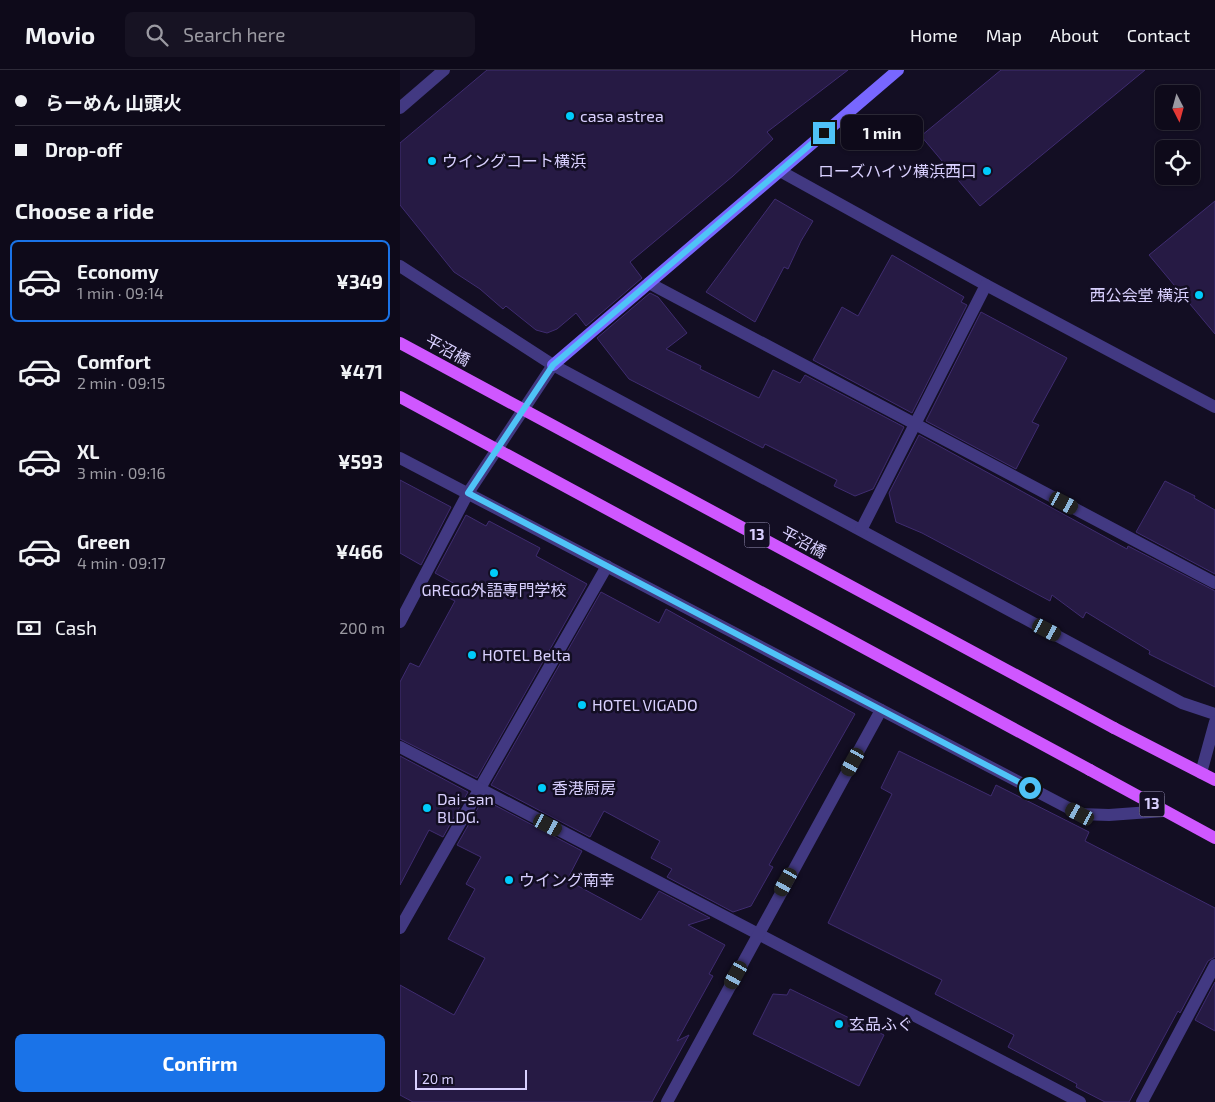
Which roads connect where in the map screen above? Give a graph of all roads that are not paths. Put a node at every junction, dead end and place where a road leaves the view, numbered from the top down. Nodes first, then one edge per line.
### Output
1 (444, 70) edge
2 (898, 70) edge
3 (400, 108) edge
4 (780, 171) junction
5 (400, 266) edge
6 (649, 283) junction
7 (986, 285) junction
8 (400, 342) edge
9 (553, 365) junction
10 (400, 397) edge
11 (1215, 406) edge
12 (914, 423) junction
13 (400, 458) edge
14 (468, 493) junction
15 (861, 530) junction
16 (608, 566) junction
17 (1215, 583) edge
18 (400, 622) edge
19 (881, 710) junction
20 (1215, 714) edge
21 (1215, 722) edge
22 (400, 748) edge
23 (1201, 773) junction
24 (1215, 780) edge
25 (480, 789) junction
26 (1164, 810) junction
27 (1215, 838) edge
28 (400, 928) edge
29 (758, 934) junction
30 (1215, 965) edge
31 (667, 1102) edge
32 (1080, 1102) edge
33 (1142, 1102) edge

1 - 3 street
2 - 4 street
4 - 6 street
4 - 7 street
5 - 9 street
6 - 9 street
6 - 12 street
7 - 11 street
7 - 12 street
8 - 23 main road, 平沼橋 / 13, bridge
9 - 14 street
9 - 15 street
10 - 26 main road, 13, bridge
12 - 15 street
12 - 17 street
13 - 14 street
14 - 16 street
14 - 18 street
15 - 20 street
16 - 19 street
16 - 25 street
19 - 26 street
19 - 29 street
21 - 23 street
22 - 25 street
23 - 24 main road, 13
25 - 28 street
25 - 29 street
26 - 27 main road, 13
29 - 31 street
29 - 32 street
30 - 33 street

